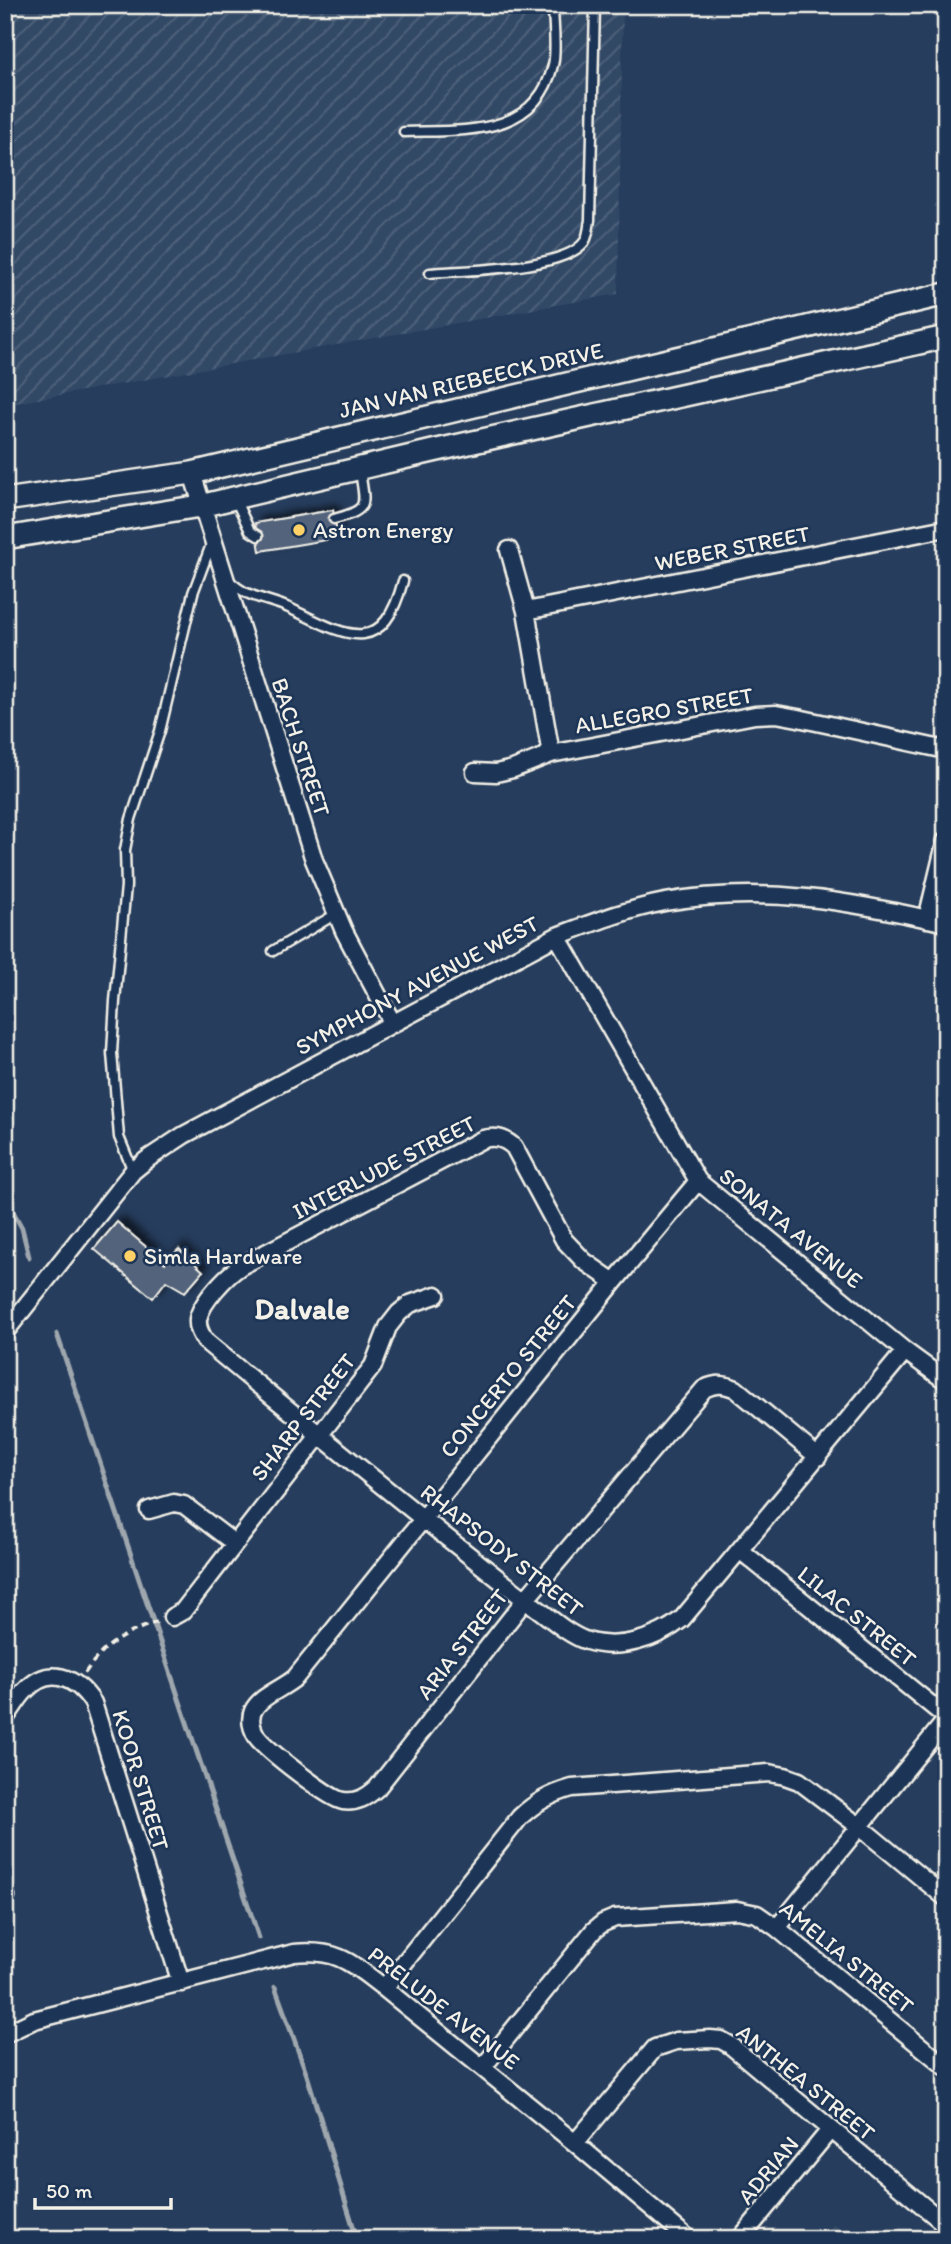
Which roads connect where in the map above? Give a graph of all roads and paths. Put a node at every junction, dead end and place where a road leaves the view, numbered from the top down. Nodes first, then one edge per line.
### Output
1 (553, 5) edge
2 (595, 5) edge
3 (404, 132) dead end
4 (430, 273) dead end
5 (946, 294) edge
6 (946, 337) edge
7 (360, 470) junction
8 (192, 473) junction
9 (234, 499) junction
10 (5, 500) edge
11 (201, 506) junction
12 (334, 519) dead end
13 (946, 528) edge
14 (258, 536) dead end
15 (5, 538) edge
16 (212, 542) junction
17 (509, 550) dead end
18 (222, 572) junction
19 (403, 581) dead end
20 (526, 611) junction
21 (946, 750) edge
22 (551, 754) junction
23 (475, 772) dead end
24 (946, 840) edge
25 (336, 914) junction
26 (928, 919) junction
27 (946, 923) edge
28 (557, 936) junction
29 (273, 951) dead end
30 (393, 1024) junction
31 (133, 1171) junction
32 (698, 1181) junction
33 (614, 1282) junction
34 (436, 1295) dead end
35 (8, 1322) edge
36 (205, 1341) joint
37 (905, 1351) junction
38 (946, 1381) edge
39 (319, 1436) junction
40 (818, 1457) junction
41 (149, 1510) dead end
42 (422, 1518) junction
43 (234, 1543) junction
44 (741, 1551) junction
45 (525, 1600) junction
46 (172, 1617) joint
47 (79, 1686) junction
48 (5, 1718) edge
49 (946, 1719) edge
50 (252, 1727) joint
51 (860, 1827) junction
52 (946, 1898) edge
53 (777, 1928) junction
54 (181, 1983) junction
55 (384, 1988) junction
56 (5, 2034) edge
57 (483, 2067) junction
58 (946, 2067) edge
59 (830, 2130) junction
60 (575, 2143) junction
61 (946, 2225) edge
62 (689, 2239) edge
63 (740, 2239) edge

1 - 3 lane
2 - 4 lane
5 - 8 main road, JAN VAN RIEBEECK DRIVE
6 - 7 main road
7 - 9 main road
7 - 12 lane
8 - 10 main road, JAN VAN RIEBEECK DRIVE
8 - 11 street, BACH STREET
9 - 11 main road
9 - 14 lane
11 - 15 main road
11 - 16 street, BACH STREET
13 - 20 street, WEBER STREET
16 - 18 street, BACH STREET
16 - 31 lane
17 - 20 street
18 - 19 lane
18 - 25 street, BACH STREET
20 - 22 street
21 - 22 street, ALLEGRO STREET
22 - 23 street, ALLEGRO STREET
24 - 26 street
25 - 29 lane
25 - 30 street, BACH STREET
26 - 27 street, SYMPHONY AVENUE WEST
26 - 28 street, SYMPHONY AVENUE WEST
28 - 30 street, SYMPHONY AVENUE WEST
28 - 32 street, SONATA AVENUE
30 - 31 street, SYMPHONY AVENUE WEST
31 - 35 street, SYMPHONY AVENUE WEST
32 - 33 street, CONCERTO STREET
32 - 37 street, SONATA AVENUE
33 - 36 street, INTERLUDE STREET
33 - 42 street, CONCERTO STREET
34 - 39 street, SHARP STREET
36 - 39 street, RHAPSODY STREET
37 - 38 street, SONATA AVENUE
37 - 40 street, RHAPSODY STREET
39 - 42 street, RHAPSODY STREET
39 - 43 street, SHARP STREET
40 - 44 street, RHAPSODY STREET
40 - 45 street, ARIA STREET
41 - 43 street
42 - 45 street, RHAPSODY STREET
42 - 50 street, CONCERTO STREET
43 - 46 street, SHARP STREET
44 - 45 street, RHAPSODY STREET
44 - 49 street, LILAC STREET
45 - 50 street, ARIA STREET
46 - 47 path
47 - 48 street
47 - 54 street, KOOR STREET
49 - 51 street
51 - 52 street
51 - 53 street
51 - 55 street
53 - 57 street, AMELIA STREET
53 - 58 street, AMELIA STREET
54 - 55 street, PRELUDE AVENUE
54 - 56 street, PRELUDE AVENUE
55 - 57 street, PRELUDE AVENUE
57 - 60 street, PRELUDE AVENUE
59 - 60 street, ANTHEA STREET
59 - 61 street, ANTHEA STREET
59 - 63 street, ADRIAN
60 - 62 street, PRELUDE AVENUE

